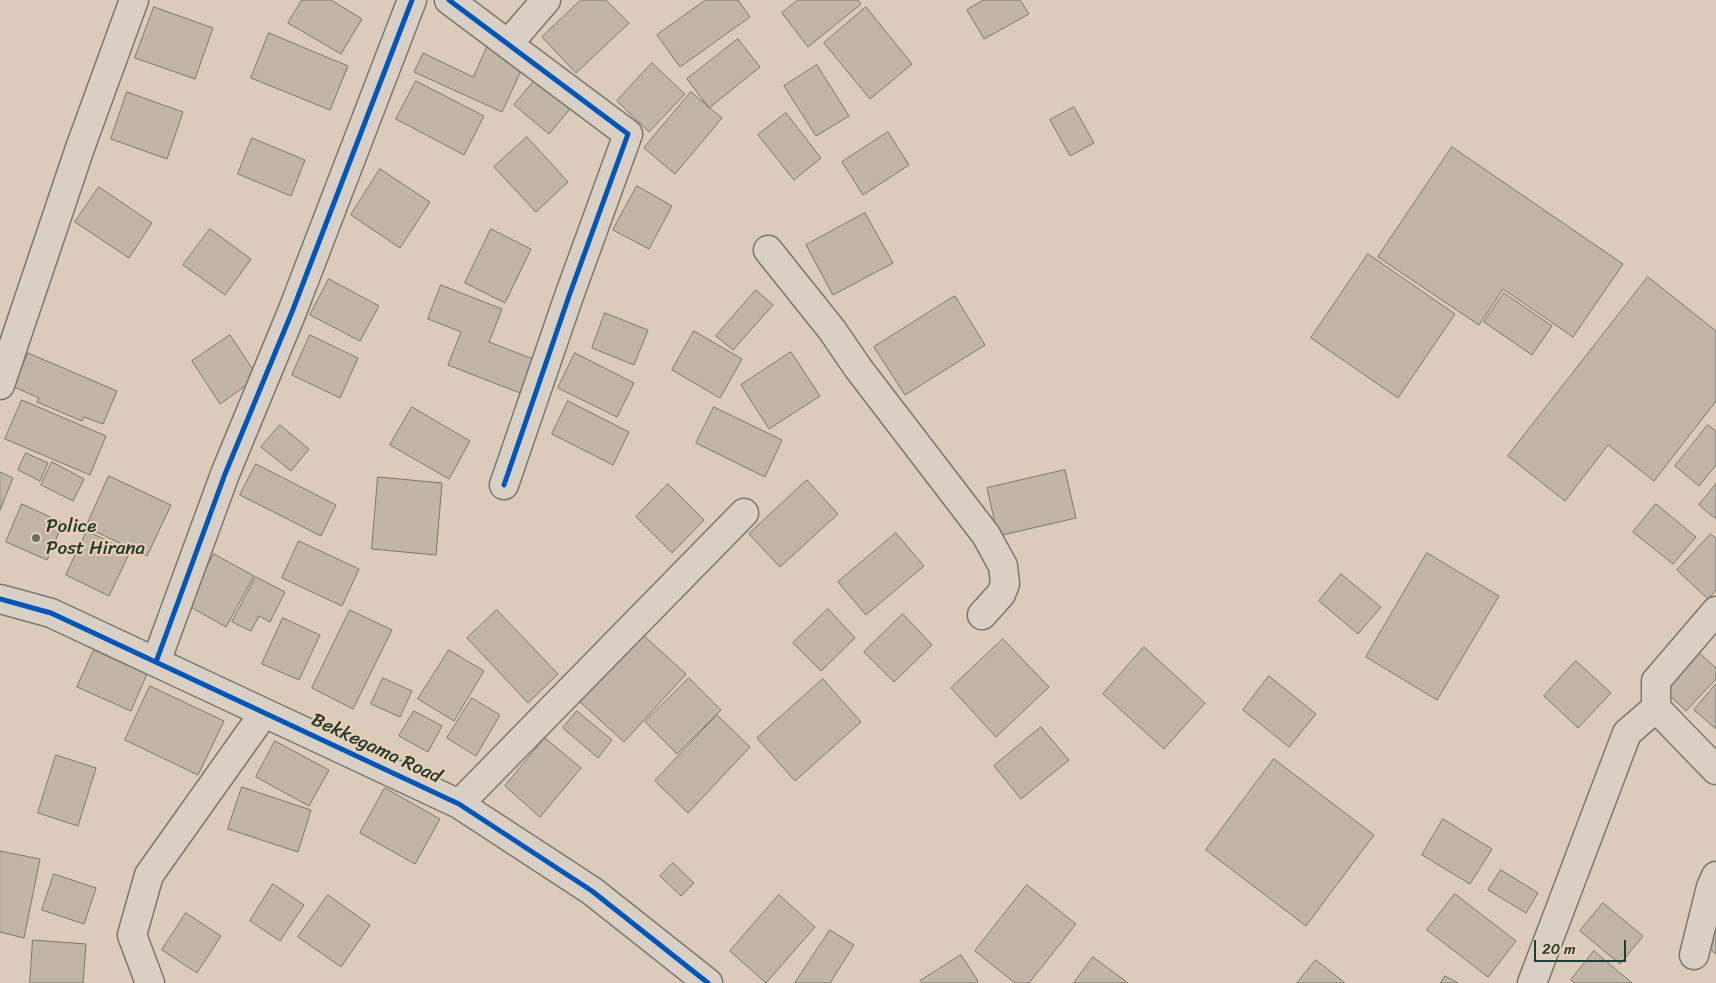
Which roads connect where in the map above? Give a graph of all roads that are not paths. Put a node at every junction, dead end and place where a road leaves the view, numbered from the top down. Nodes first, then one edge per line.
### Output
1 (134, 0) edge
2 (412, 0) edge
3 (449, 0) edge
4 (546, 0) edge
5 (508, 44) junction
6 (768, 250) dead end
7 (0, 385) edge
8 (504, 485) dead end
9 (744, 513) dead end
10 (0, 599) edge
11 (1716, 611) edge
12 (982, 615) dead end
13 (156, 662) junction
14 (1656, 708) junction
15 (264, 713) junction
16 (1716, 770) edge
17 (460, 804) junction
18 (1716, 876) edge
19 (1694, 955) dead end
20 (150, 983) edge
21 (708, 983) edge
22 (1532, 983) edge

1 - 7 street
2 - 13 street
3 - 5 street
4 - 5 street
5 - 8 street
6 - 12 street
9 - 17 street
10 - 13 street, Bekkegama Road
11 - 14 street
13 - 15 street, Bekkegama Road
14 - 16 street
14 - 22 street
15 - 17 street, Bekkegama Road
15 - 20 street
17 - 21 street, Bekkegama Road
18 - 19 street

